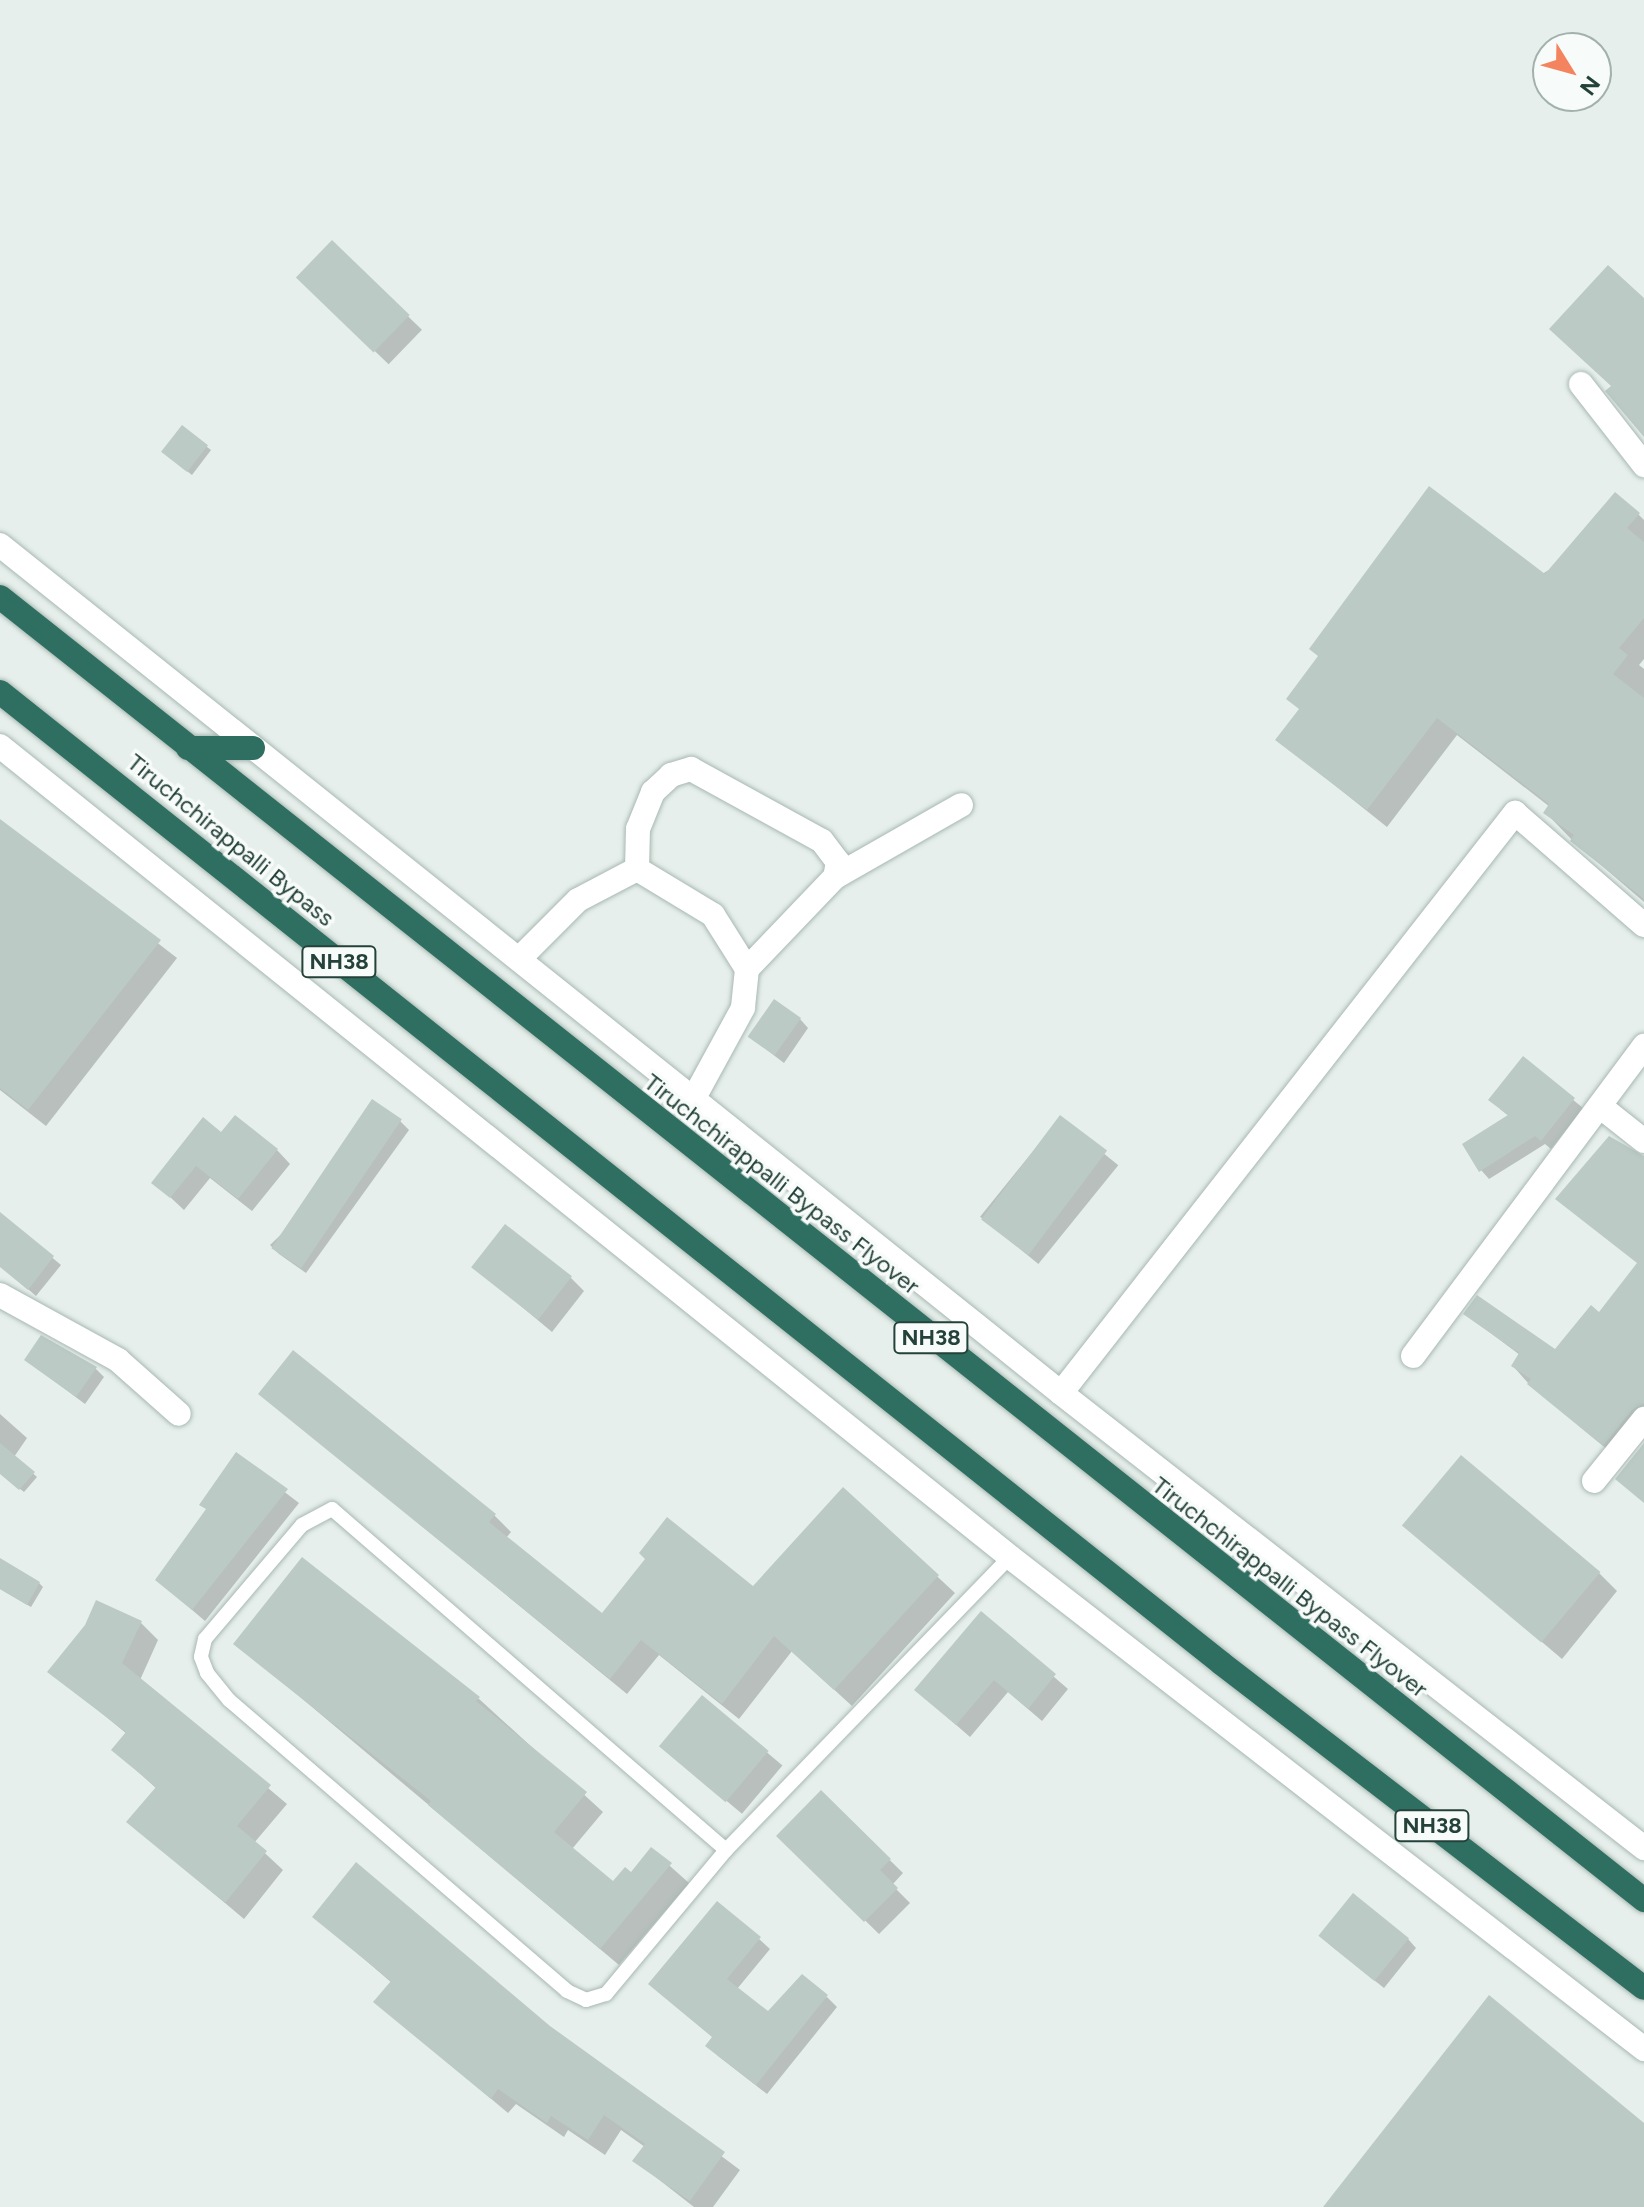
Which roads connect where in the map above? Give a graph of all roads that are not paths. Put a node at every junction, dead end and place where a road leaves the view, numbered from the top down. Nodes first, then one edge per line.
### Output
1 (1581, 384) dead end
2 (1644, 465) edge
3 (0, 545) edge
4 (0, 597) edge
5 (0, 692) edge
6 (0, 746) edge
7 (188, 748) junction
8 (253, 748) junction
9 (961, 805) dead end
10 (637, 869) junction
11 (835, 877) junction
12 (1644, 925) edge
13 (519, 959) junction
14 (747, 969) junction
15 (1644, 1046) edge
16 (695, 1096) junction
17 (1601, 1107) junction
18 (1644, 1141) edge
19 (0, 1295) edge
20 (1413, 1356) dead end
21 (1061, 1393) junction
22 (179, 1414) dead end
23 (1644, 1419) edge
24 (1594, 1481) dead end
25 (1010, 1557) junction
26 (1644, 1848) edge
27 (726, 1850) junction
28 (1644, 1900) edge
29 (1644, 1988) edge
30 (1644, 2049) edge

1 - 2 street
3 - 8 street
4 - 7 highway, Tiruchchirappalli Bypass / NH38
5 - 29 highway, Tiruchchirappalli Bypass / NH38
6 - 25 street
7 - 8 highway
7 - 28 highway, Tiruchchirappalli Bypass Flyover / NH38
8 - 13 street
9 - 11 street
10 - 11 street
10 - 13 street
10 - 14 street
11 - 14 street
12 - 21 street
13 - 16 street
14 - 16 street
15 - 17 street
16 - 21 street
17 - 18 street
17 - 20 street
19 - 22 street
21 - 26 street
23 - 24 street
25 - 27 lane
25 - 30 street
27 - 27 lane

